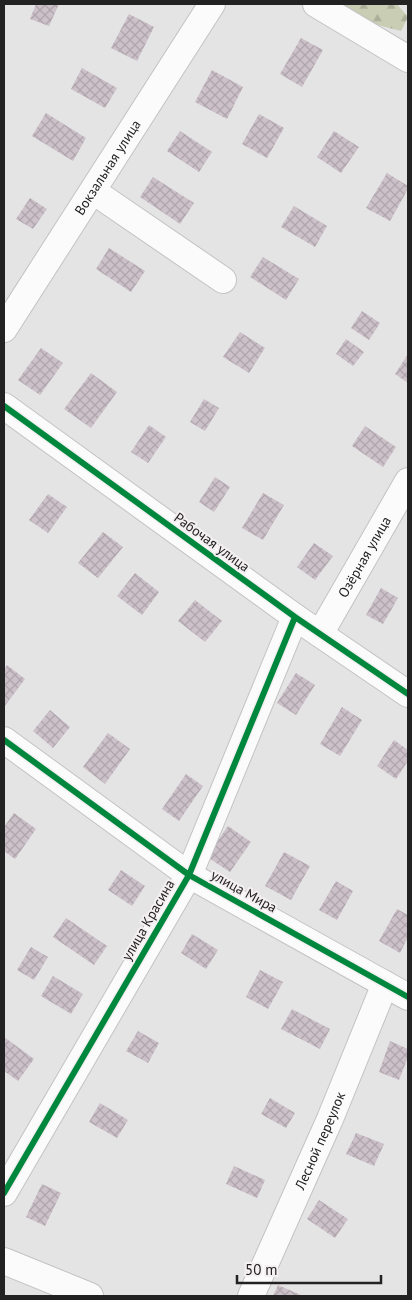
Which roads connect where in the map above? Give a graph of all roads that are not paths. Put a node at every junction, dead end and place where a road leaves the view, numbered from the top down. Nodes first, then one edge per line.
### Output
1 (212, 4) edge
2 (316, 4) edge
3 (408, 60) edge
4 (93, 191) junction
5 (224, 280) dead end
6 (4, 329) edge
7 (4, 406) edge
8 (408, 481) edge
9 (295, 617) junction
10 (320, 634) junction
11 (408, 694) edge
12 (4, 740) edge
13 (189, 875) junction
14 (385, 984) junction
15 (408, 997) edge
16 (4, 1193) edge
17 (4, 1261) edge
18 (90, 1296) edge
19 (251, 1296) edge

1 - 4 street, Вокзальная улица
2 - 3 street
4 - 5 street
4 - 6 street, Вокзальная улица
7 - 9 street, Рабочая улица
8 - 10 street, Озёрная улица
9 - 10 street, Рабочая улица
9 - 13 street, улица Красина
10 - 11 street, Рабочая улица
12 - 13 street, улица Мира
13 - 14 street, улица Мира
13 - 16 street, улица Красина
14 - 15 street, улица Мира
14 - 19 street, Лесной переулок
17 - 18 street

